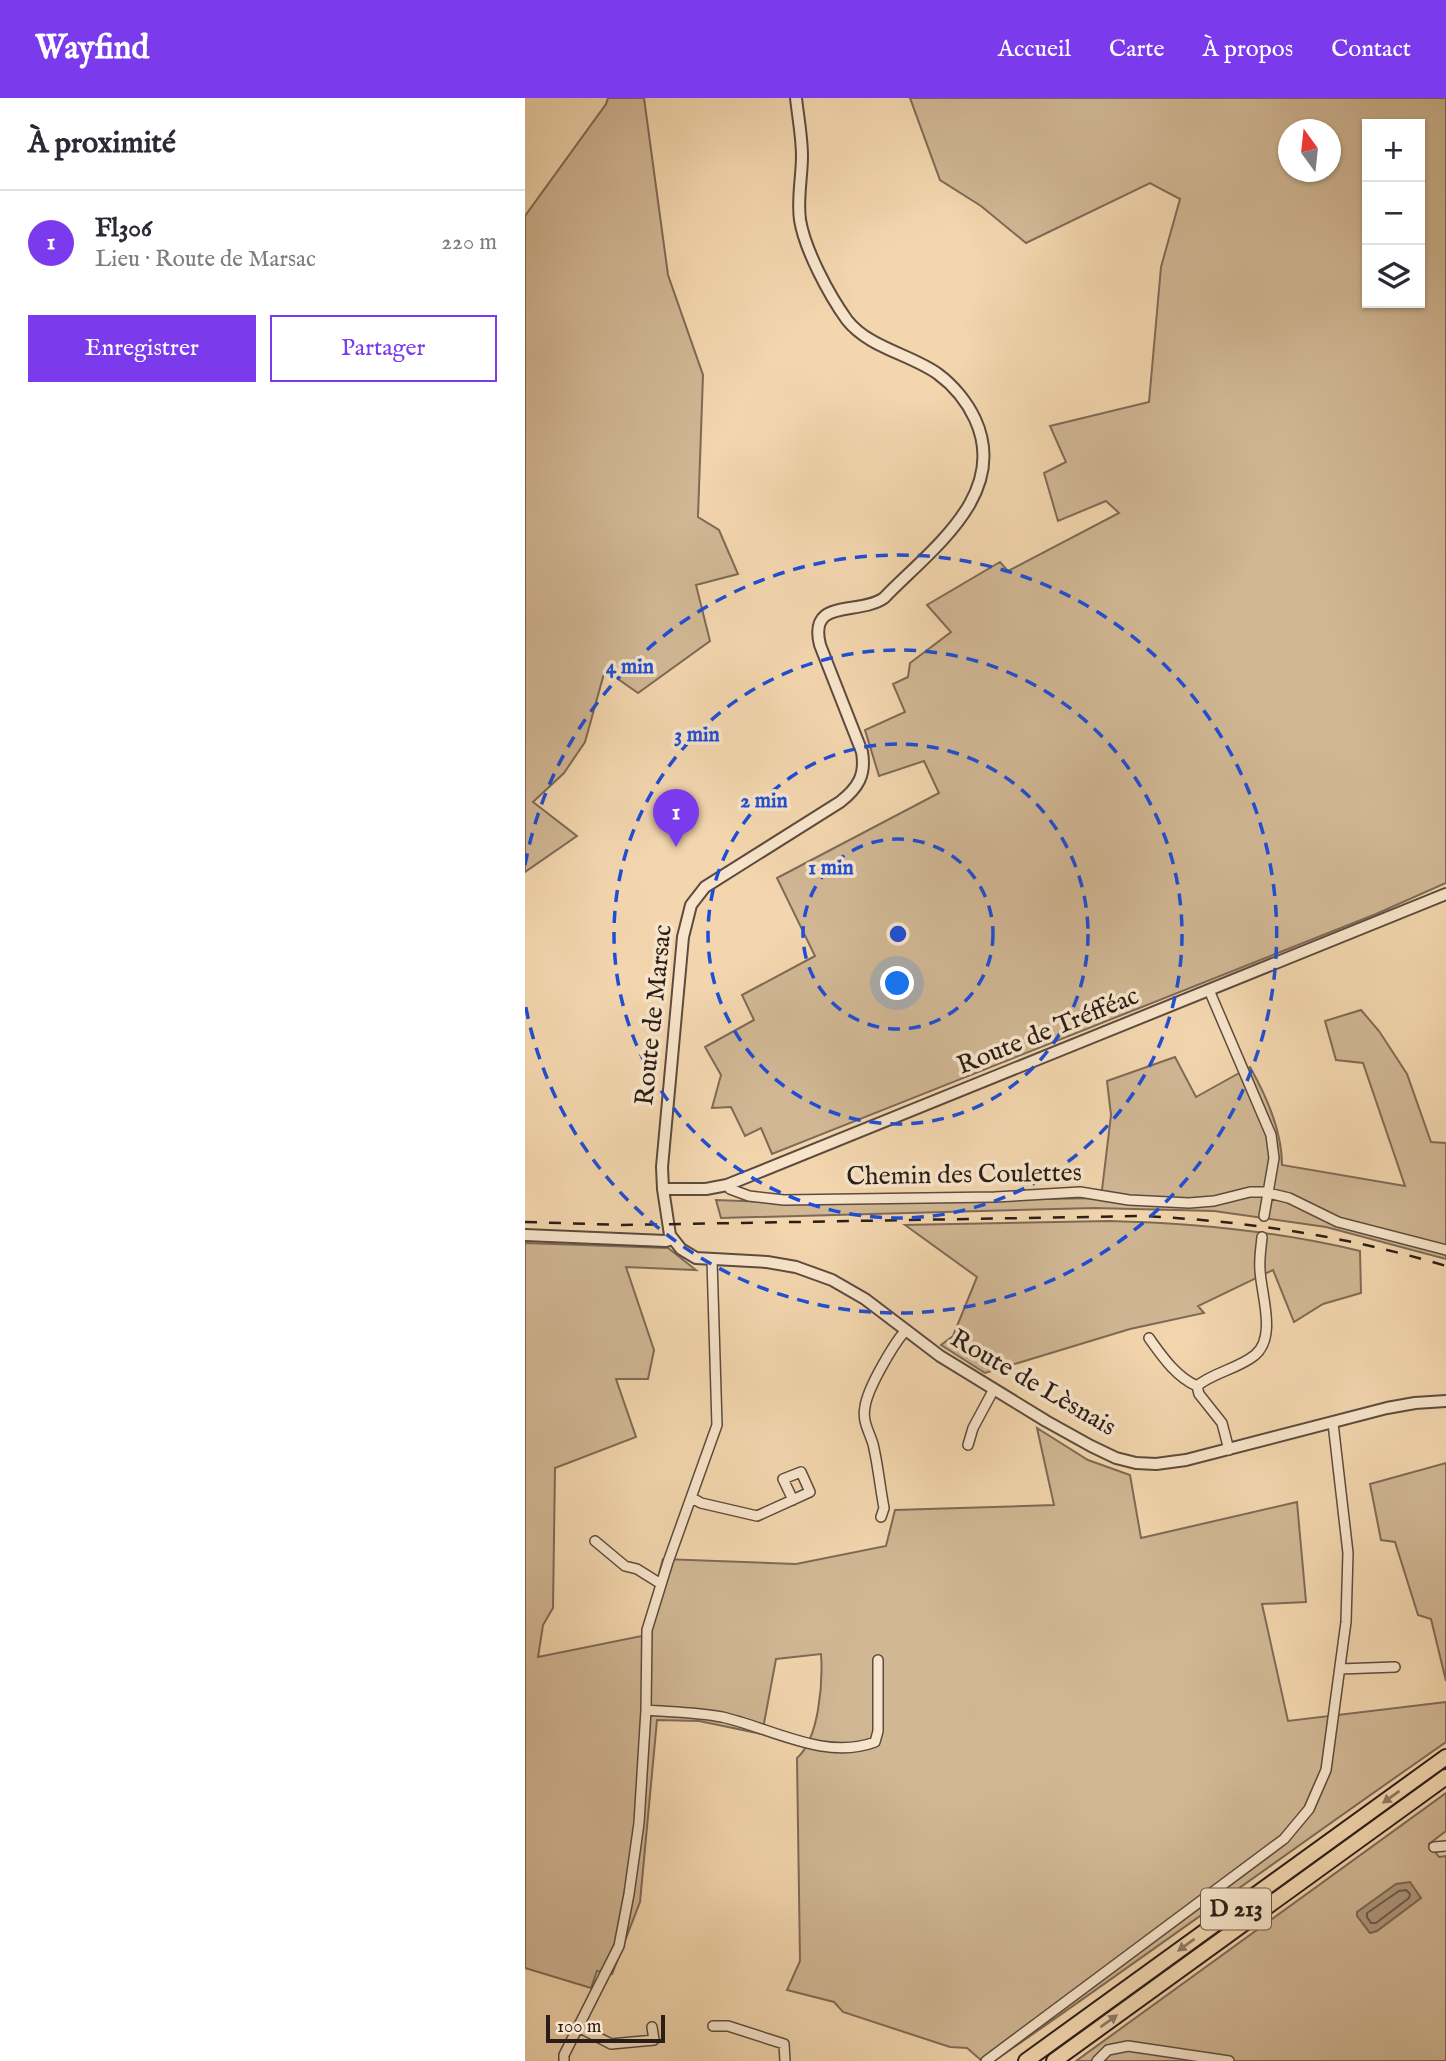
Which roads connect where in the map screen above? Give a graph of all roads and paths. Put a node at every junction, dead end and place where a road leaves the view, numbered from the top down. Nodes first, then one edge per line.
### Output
1 (796, 98) edge
2 (1446, 894) edge
3 (1209, 990) junction
4 (727, 1185) junction
5 (663, 1189) junction
6 (1268, 1192) junction
7 (1264, 1216) dead end
8 (525, 1235) edge
9 (1262, 1237) dead end
10 (673, 1239) junction
11 (1446, 1250) edge
12 (712, 1260) junction
13 (905, 1331) junction
14 (1149, 1338) dead end
15 (1197, 1386) junction
16 (995, 1389) junction
17 (1446, 1401) edge
18 (1333, 1423) junction
19 (968, 1445) dead end
20 (1229, 1450) junction
21 (692, 1498) junction
22 (793, 1500) dead end
23 (881, 1517) dead end
24 (595, 1541) dead end
25 (661, 1584) junction
26 (878, 1660) dead end
27 (1395, 1667) dead end
28 (1340, 1669) junction
29 (646, 1710) junction
30 (1446, 1757) edge
31 (1446, 1777) edge
32 (1446, 1846) edge
33 (1434, 1847) dead end
34 (713, 2026) dead end
35 (578, 2027) junction
36 (652, 2027) dead end
37 (564, 2061) edge
38 (785, 2061) edge
39 (986, 2061) edge
40 (1026, 2061) edge
41 (1054, 2061) edge
42 (1097, 2061) edge
43 (1229, 2061) edge

1 - 5 street, Route de Marsac
2 - 3 street, Route de Tréfféac
3 - 4 street, Route de Tréfféac
3 - 6 street
4 - 5 street, Route de Tréfféac
4 - 6 street, Chemin des Coulettes
5 - 10 street
6 - 7 street
6 - 11 street, Chemin des Coulettes
8 - 10 street
9 - 15 street
10 - 12 street, Route de Lèsnais
12 - 13 street, Route de Lèsnais
12 - 21 street
13 - 16 street, Route de Lèsnais
13 - 23 street
14 - 15 street
15 - 20 street
16 - 19 street
16 - 20 street, Route de Lèsnais
17 - 18 street, Route de Lèsnais
18 - 20 street, Route de Lèsnais
18 - 28 street
21 - 22 street
21 - 25 street
24 - 25 street
25 - 29 street
26 - 29 street
27 - 28 street
28 - 39 street
29 - 35 street
30 -> 40 highway, D 213
41 -> 31 highway, D 213
32 - 33 street
34 - 38 street
35 - 36 street
35 - 37 street
42 - 43 street

